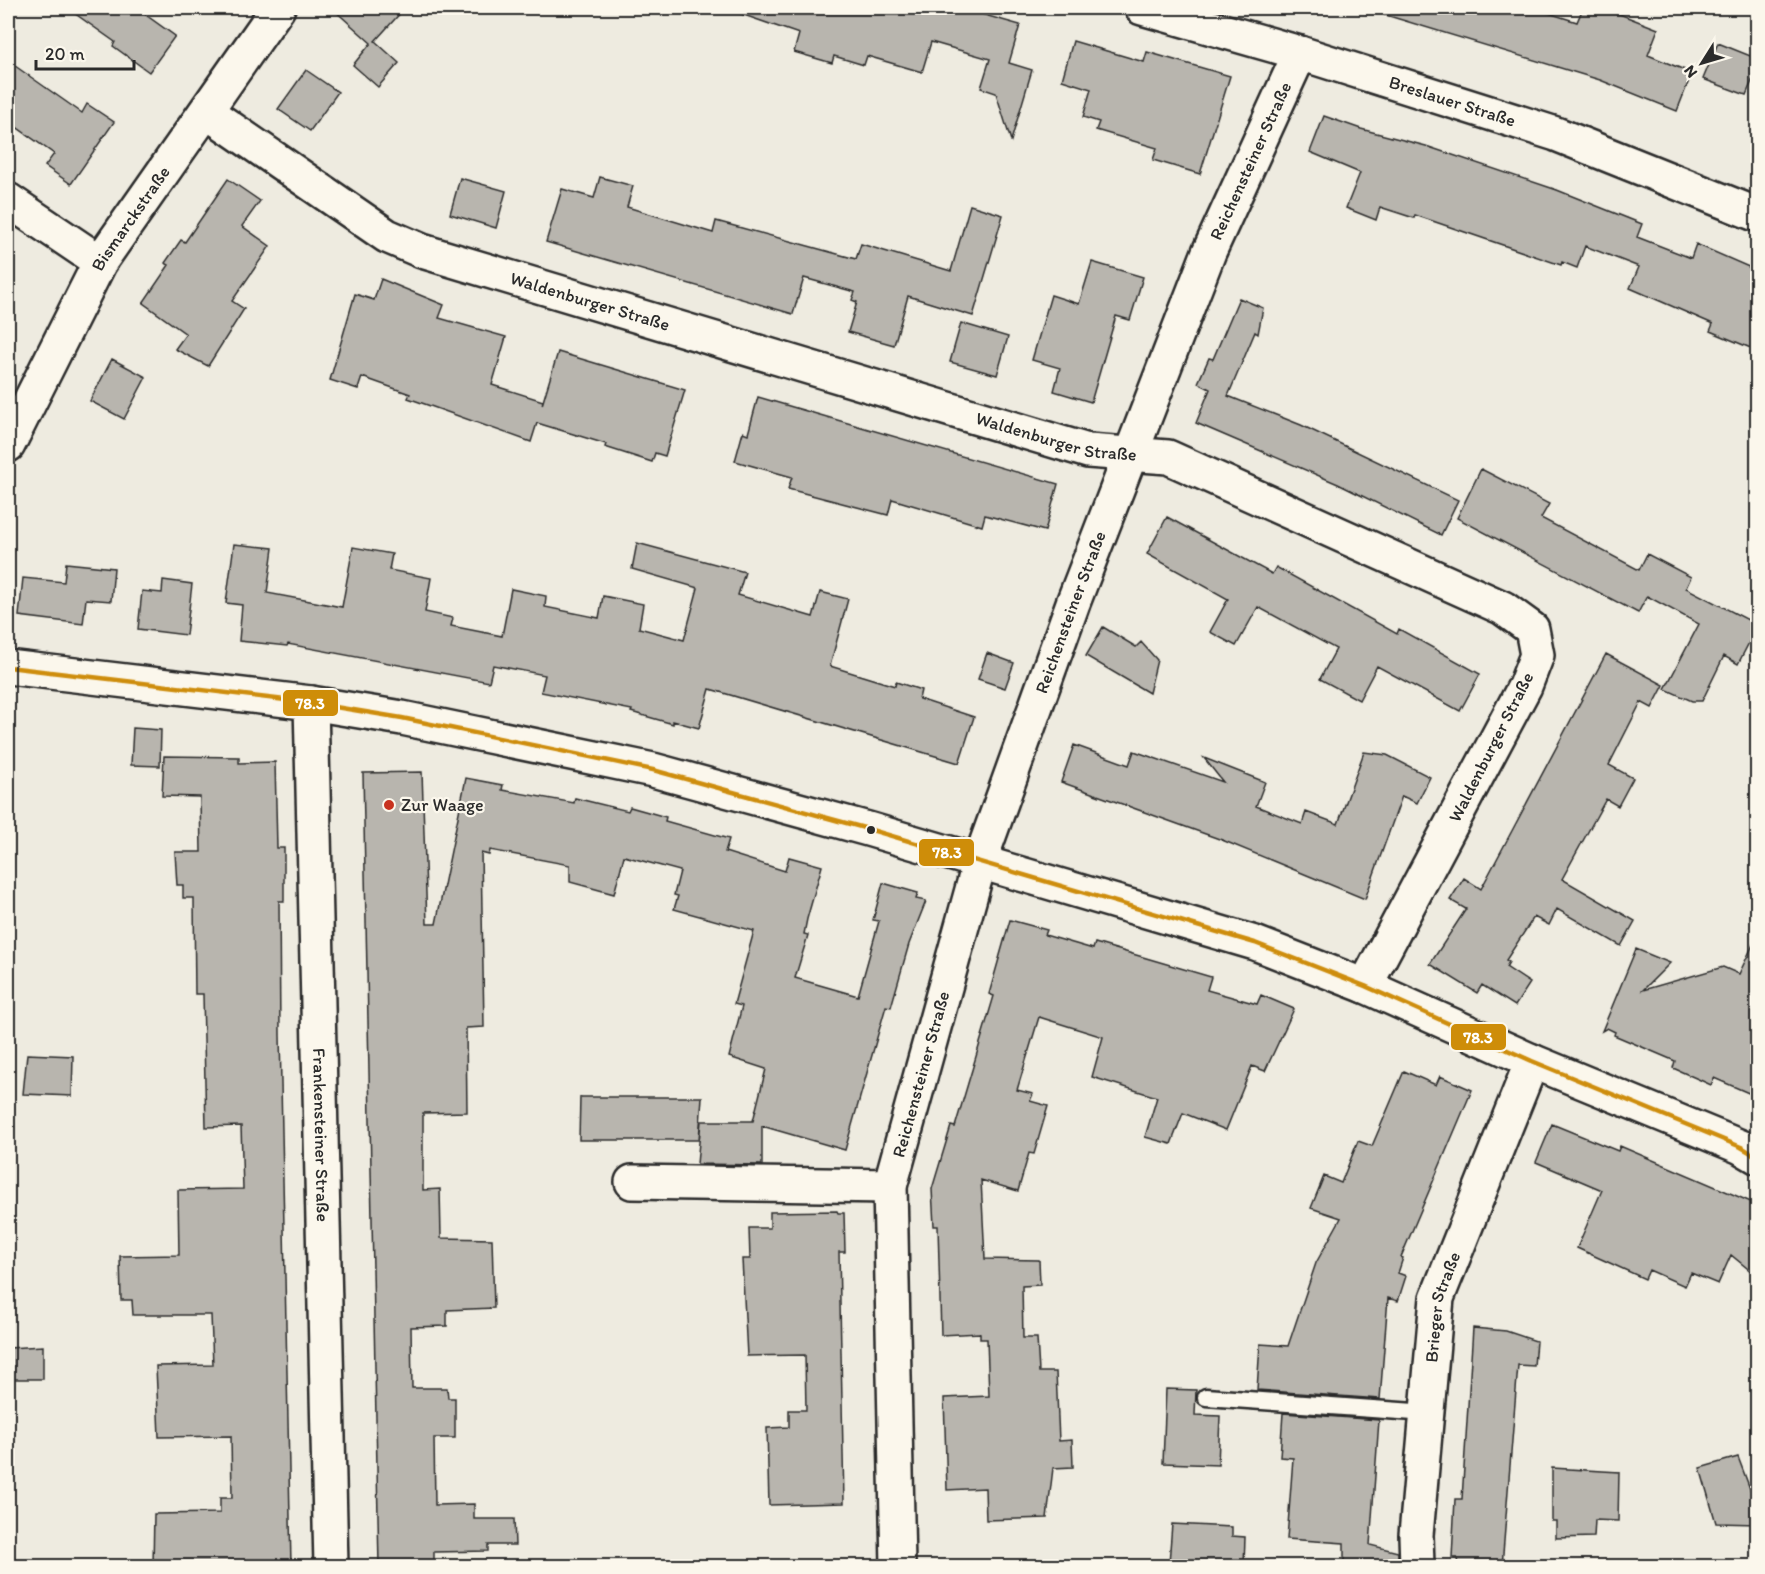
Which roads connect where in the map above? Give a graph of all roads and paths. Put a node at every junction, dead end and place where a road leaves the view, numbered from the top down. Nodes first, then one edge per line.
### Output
1 (278, 8) edge
2 (1142, 8) edge
3 (1300, 53) junction
4 (207, 112) junction
5 (8, 200) edge
6 (1758, 215) edge
7 (100, 262) junction
8 (8, 445) edge
9 (1130, 454) junction
10 (8, 667) edge
11 (311, 703) junction
12 (980, 861) junction
13 (1365, 986) junction
14 (1532, 1061) junction
15 (1758, 1157) edge
16 (632, 1182) dead end
17 (890, 1186) junction
18 (1206, 1397) dead end
19 (1428, 1413) junction
20 (331, 1566) edge
21 (898, 1566) edge
22 (1417, 1566) edge

1 - 4 street, Bismarckstraße
2 - 3 street, Breslauer Straße
3 - 6 street, Breslauer Straße
3 - 9 street, Reichensteiner Straße
4 - 7 street, Bismarckstraße
4 - 9 street, Waldenburger Straße
5 - 7 street
7 - 8 street, Bismarckstraße
9 - 12 street, Reichensteiner Straße
9 - 13 street, Waldenburger Straße
10 - 11 street
11 - 12 street
11 - 20 street, Frankensteiner Straße
12 - 13 street
12 - 17 street, Reichensteiner Straße
13 - 14 street
14 - 15 street
14 - 19 street, Brieger Straße
16 - 17 street
17 - 21 street, Reichensteiner Straße
18 - 19 lane
19 - 22 street, Brieger Straße

